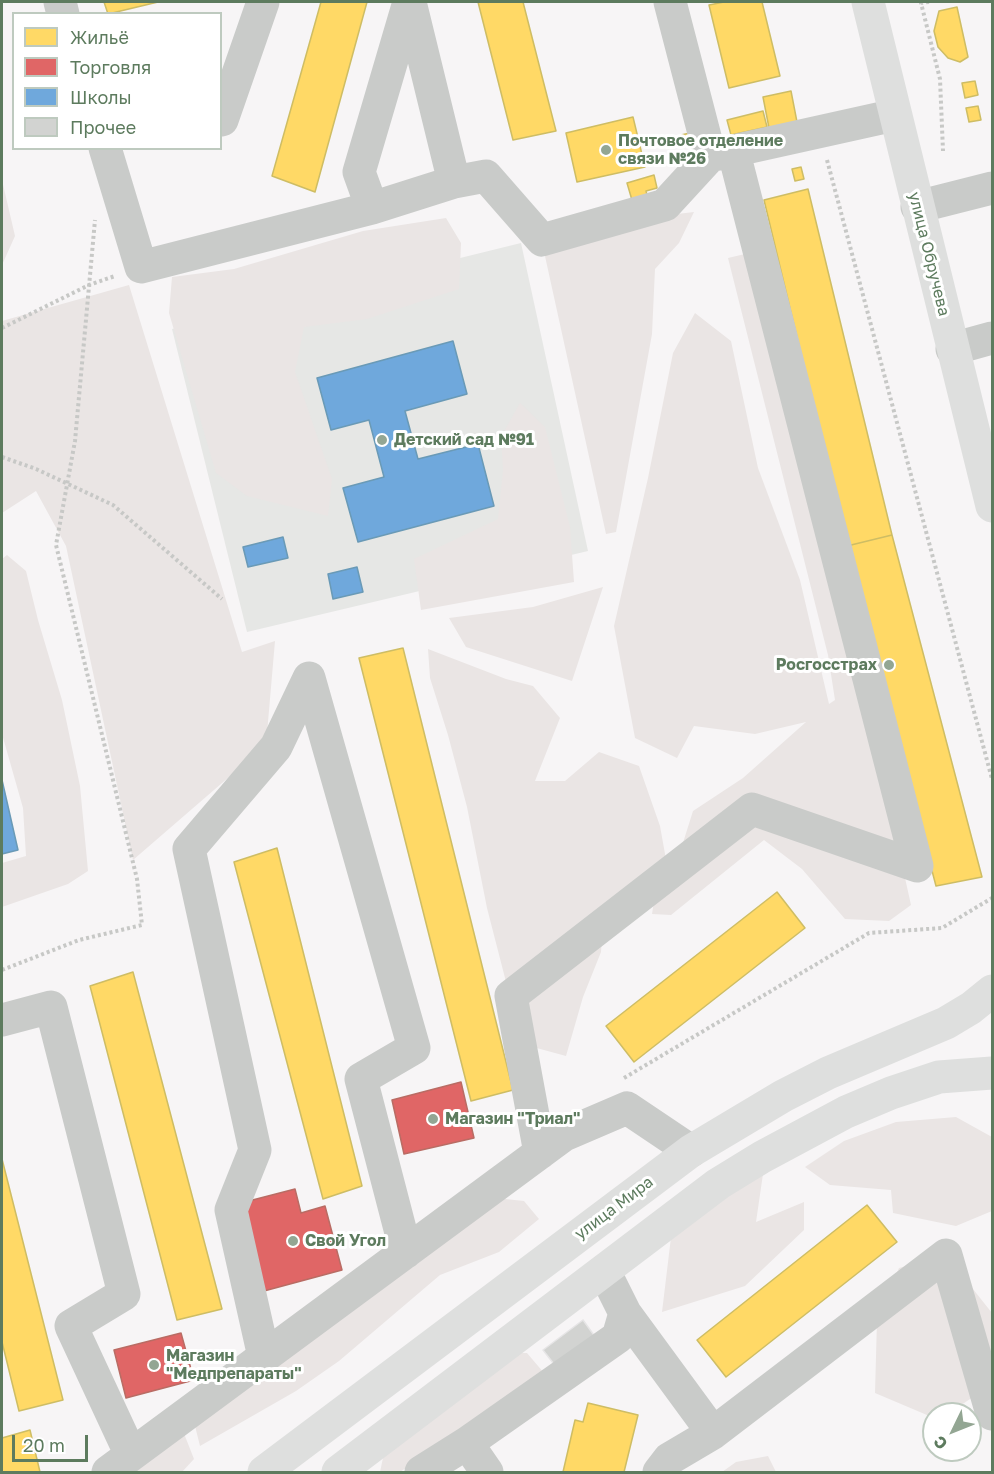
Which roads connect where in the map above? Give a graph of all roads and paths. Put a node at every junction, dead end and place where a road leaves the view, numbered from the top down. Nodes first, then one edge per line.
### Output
1 (263, 2) edge
2 (409, 2) edge
3 (670, 2) edge
4 (868, 2) edge
5 (929, 2) edge
6 (895, 115) junction
7 (222, 120) edge
8 (106, 150) edge
9 (943, 151) dead end
10 (722, 154) junction
11 (833, 180) dead end
12 (454, 182) junction
13 (993, 188) edge
14 (917, 207) junction
15 (372, 208) junction
16 (96, 209) dead end
17 (141, 267) junction
18 (89, 285) junction
19 (2, 328) edge
20 (993, 338) edge
21 (952, 349) junction
22 (2, 457) edge
23 (67, 484) junction
24 (993, 506) edge
25 (222, 599) dead end
26 (993, 779) edge
27 (2, 970) edge
28 (993, 990) edge
29 (2, 1020) edge
30 (993, 1073) edge
31 (691, 1151) junction
32 (540, 1153) junction
33 (406, 1252) junction
34 (604, 1270) junction
35 (626, 1313) junction
36 (264, 1357) junction
37 (993, 1414) edge
38 (713, 1432) junction
39 (467, 1443) junction
40 (119, 1464) edge
41 (264, 1473) edge
42 (338, 1473) edge
43 (421, 1473) edge
44 (487, 1473) edge
45 (659, 1473) edge

1 - 7 street
2 - 12 street
2 - 15 street
3 - 10 street
4 - 6 main road, улица Обручева
5 - 9 path
6 - 10 street
6 - 14 main road, улица Обручева
8 - 17 street
10 - 12 street
10 - 32 street
11 - 26 path
12 - 15 street
13 - 14 street
14 - 21 main road, улица Обручева
15 - 17 street
16 - 18 path
17 - 18 path
18 - 19 path
18 - 23 path
20 - 21 street
21 - 24 main road, улица Обручева
22 - 23 path
23 - 25 path
23 - 27 path
28 - 31 main road, улица Мира
29 - 40 street
30 - 34 main road
31 - 32 street
31 - 41 main road, улица Мира
32 - 33 street
33 - 36 street
33 - 36 street
34 - 35 street
34 - 42 main road
35 - 38 street
35 - 39 street
36 - 40 street
37 - 38 street
38 - 45 street
39 - 43 street
39 - 44 street

